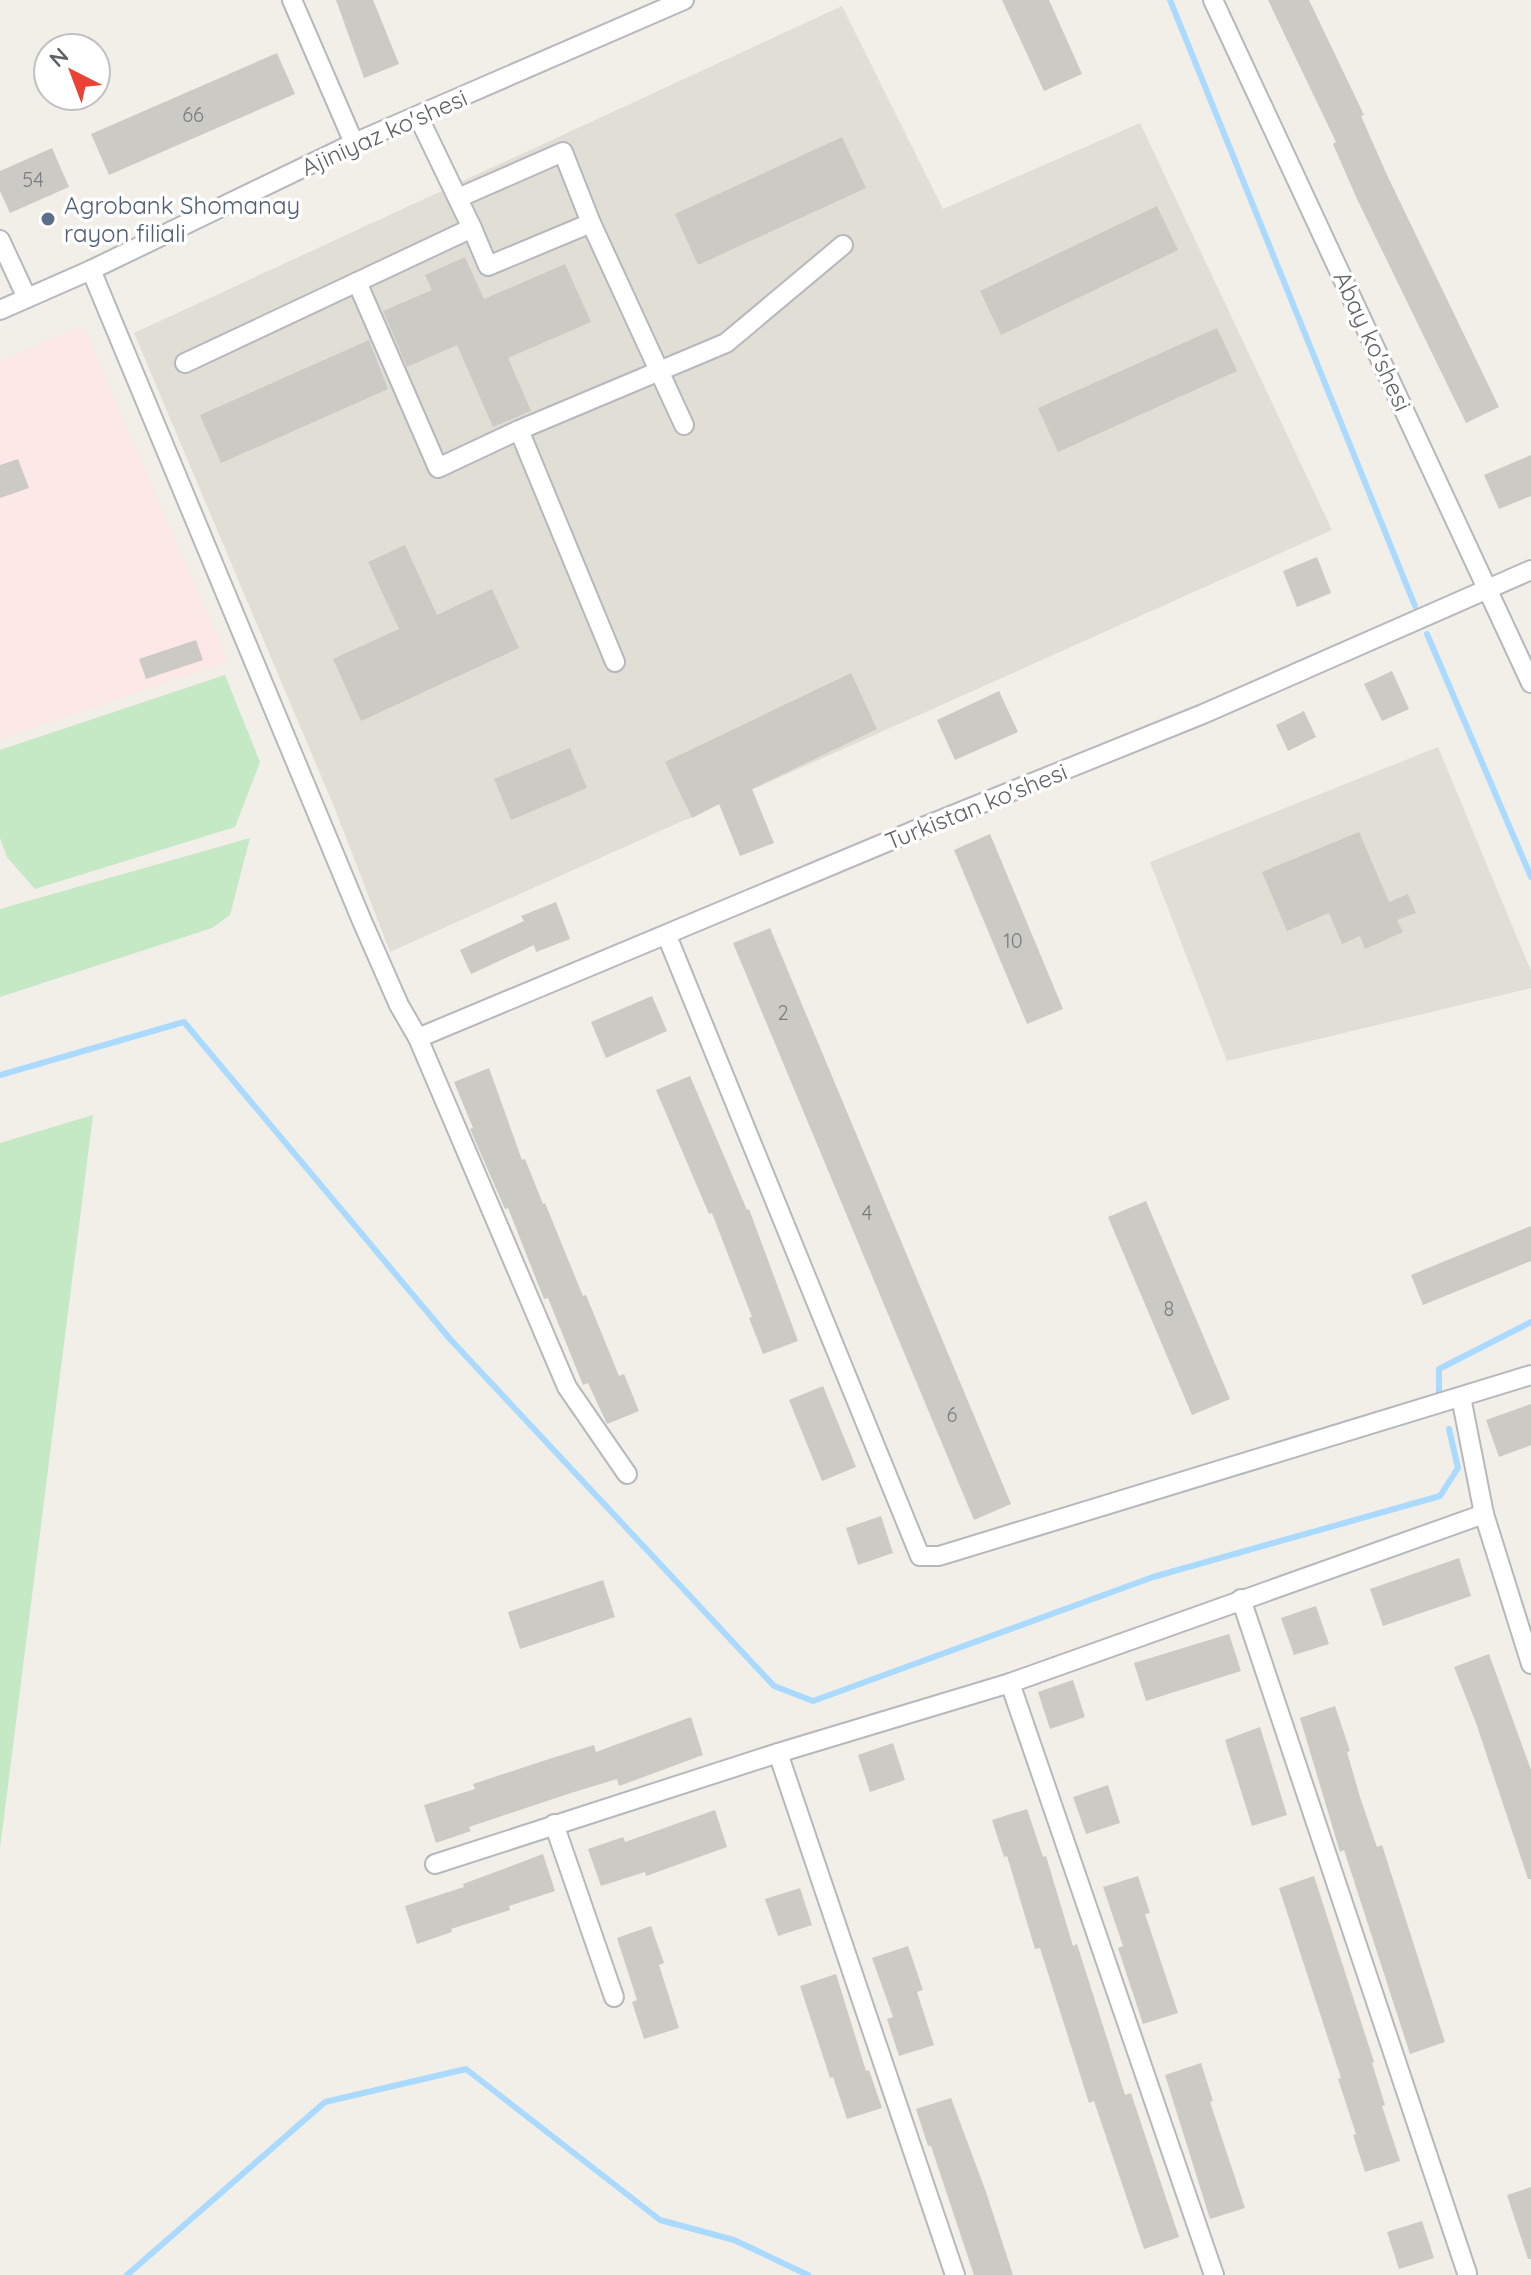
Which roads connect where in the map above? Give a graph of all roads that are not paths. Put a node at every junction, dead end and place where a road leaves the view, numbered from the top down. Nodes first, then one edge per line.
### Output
1 (292, 0) edge
2 (684, 0) edge
3 (1213, 0) edge
4 (643, 8) edge
5 (418, 116) junction
6 (354, 143) junction
7 (458, 198) junction
8 (591, 223) junction
9 (472, 228) junction
10 (0, 240) edge
11 (843, 245) dead end
12 (91, 270) junction
13 (357, 282) junction
14 (27, 298) junction
15 (0, 310) edge
16 (185, 363) dead end
17 (661, 373) junction
18 (684, 425) dead end
19 (519, 430) junction
20 (1531, 570) edge
21 (1489, 588) junction
22 (615, 662) dead end
23 (1531, 683) edge
24 (667, 936) junction
25 (418, 1038) junction
26 (1531, 1375) edge
27 (1461, 1397) junction
28 (627, 1474) dead end
29 (1484, 1514) junction
30 (1241, 1599) junction
31 (1531, 1664) edge
32 (1010, 1683) junction
33 (778, 1753) junction
34 (554, 1824) junction
35 (435, 1864) dead end
36 (614, 1997) dead end
37 (1467, 2273) edge
38 (955, 2275) edge
39 (1214, 2275) edge

1 - 6 street
2 - 4 street, Ajiniyaz ko'shesi
3 - 21 street, Abay ko'shesi
4 - 5 street, Ajiniyaz ko'shesi
5 - 6 street, Ajiniyaz ko'shesi
5 - 7 street
6 - 12 street, Ajiniyaz ko'shesi
7 - 8 street
7 - 9 street
8 - 9 street
8 - 17 street
9 - 13 street
10 - 14 street
11 - 17 street
12 - 14 street, Ajiniyaz ko'shesi
12 - 25 street
13 - 16 street
13 - 19 street
14 - 15 street, Ajiniyaz ko'shesi
17 - 18 street
17 - 19 street
19 - 22 street
20 - 21 street, Turkistan ko'shesi
21 - 23 street, Abay ko'shesi
21 - 24 street, Turkistan ko'shesi
24 - 25 street, Turkistan ko'shesi
24 - 27 street
25 - 28 street
26 - 27 street
27 - 29 street
29 - 30 street
29 - 31 street
30 - 32 street
30 - 37 street
32 - 33 street
32 - 39 street
33 - 34 street
33 - 38 street
34 - 35 street
34 - 36 street

